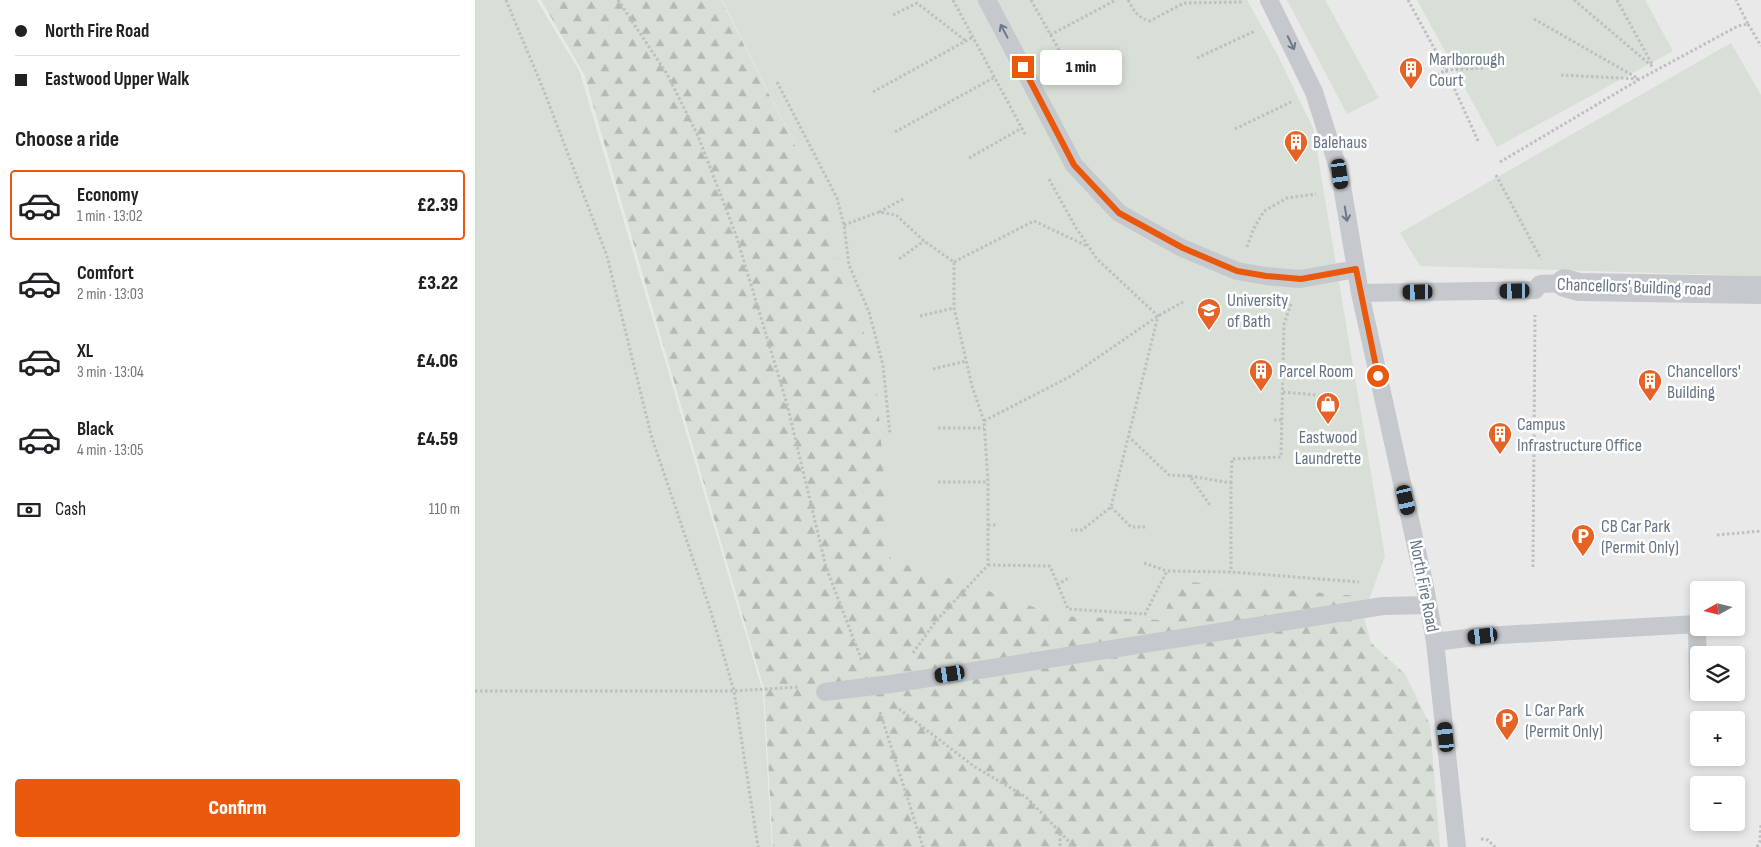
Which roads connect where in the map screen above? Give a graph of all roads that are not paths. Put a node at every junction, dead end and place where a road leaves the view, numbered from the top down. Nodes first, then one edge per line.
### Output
1 (987, 0) edge
2 (1269, 1) edge
3 (1356, 269) junction
4 (1560, 284) joint
5 (1761, 290) edge
6 (1360, 293) junction
7 (1428, 605) junction
8 (1435, 642) junction
9 (1697, 646) edge
10 (825, 692) road end
11 (1457, 847) edge

3 -> 1 lane
2 -> 3 lane, North Fire Road
3 - 6 lane, North Fire Road
4 - 5 street, Chancellors' Building road
4 - 6 lane, Chancellors' Building road
6 - 7 lane, North Fire Road
7 - 8 lane, North Fire Road
7 - 10 lane
8 - 9 lane
8 - 11 lane, North Fire Road

